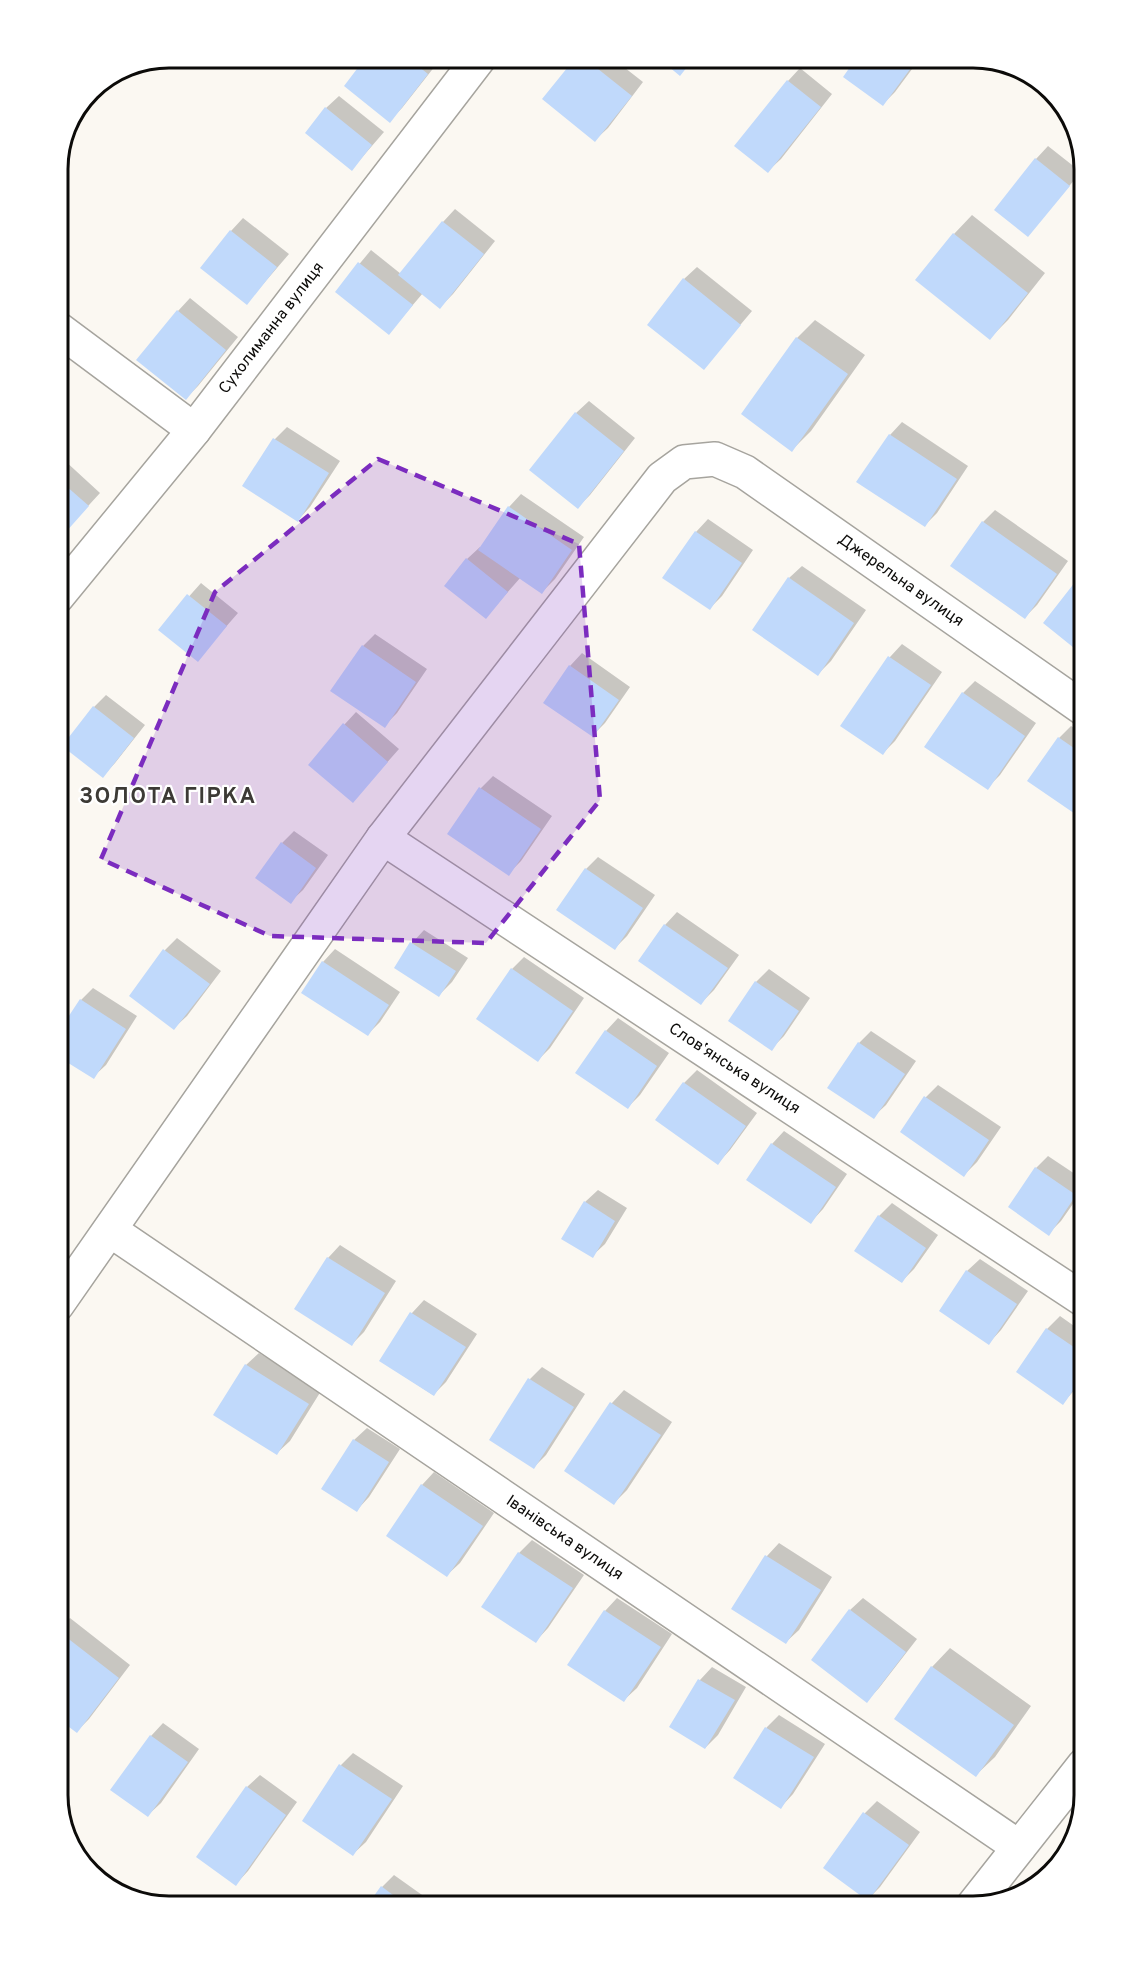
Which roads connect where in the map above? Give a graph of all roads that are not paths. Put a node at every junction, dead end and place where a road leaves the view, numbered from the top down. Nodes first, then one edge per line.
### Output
1 (472, 68) edge
2 (68, 336) edge
3 (194, 430) junction
4 (68, 579) edge
5 (1073, 701) edge
6 (383, 838) junction
7 (110, 1230) junction
8 (68, 1289) edge
9 (1073, 1293) edge
10 (1073, 1779) edge
11 (1019, 1847) junction
12 (981, 1896) edge

1 - 3 street, Сухолиманна вулиця
2 - 3 street
3 - 4 street, Сухолиманна вулиця
5 - 6 street, Джерельна вулиця
6 - 7 street
6 - 9 street, Словʼянська вулиця
7 - 8 street
7 - 11 street, Іванівська вулиця
10 - 11 street
11 - 12 street

